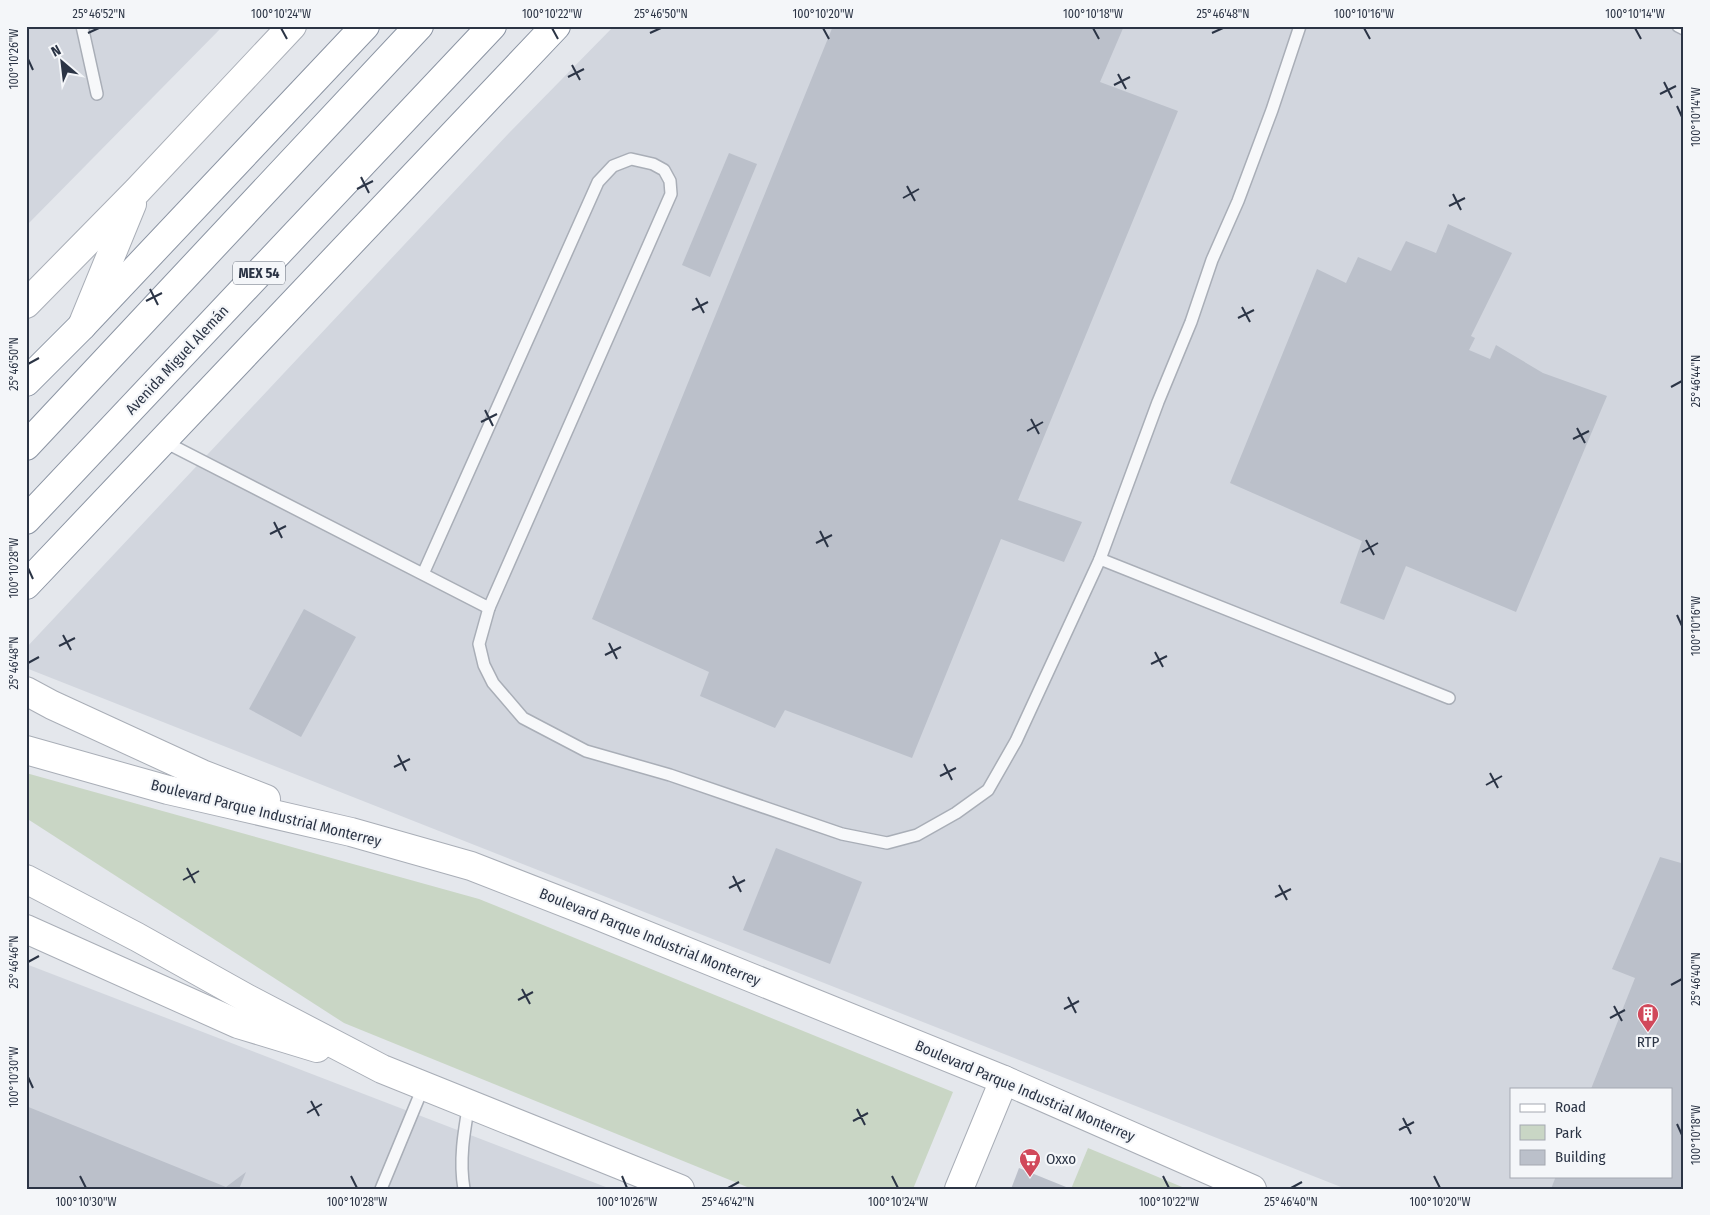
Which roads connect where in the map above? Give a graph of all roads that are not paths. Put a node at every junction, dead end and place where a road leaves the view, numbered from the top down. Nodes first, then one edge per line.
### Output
1 (82, 26) edge
2 (292, 26) edge
3 (365, 26) edge
4 (419, 26) edge
5 (492, 26) edge
6 (556, 26) edge
7 (1300, 26) edge
8 (1678, 26) edge
9 (1684, 29) edge
10 (97, 94) dead end
11 (138, 191) junction
12 (26, 304) edge
13 (82, 326) junction
14 (26, 382) edge
15 (163, 441) junction
16 (26, 446) edge
17 (26, 520) edge
18 (1100, 559) junction
19 (423, 574) junction
20 (26, 585) edge
21 (489, 608) junction
22 (26, 691) edge
23 (1449, 698) dead end
24 (26, 750) edge
25 (351, 832) junction
26 (26, 879) edge
27 (26, 929) edge
28 (382, 1069) junction
29 (1004, 1080) junction
30 (424, 1085) junction
31 (469, 1103) junction
32 (381, 1189) edge
33 (464, 1189) edge
34 (680, 1189) edge
35 (959, 1189) edge
36 (1252, 1189) edge

1 - 10 lane
2 - 11 main road
3 - 13 main road
4 - 16 main road
5 - 17 main road, Avenida Miguel Alemán / MEX 54
6 - 15 main road
7 - 18 lane
8 - 9 lane
11 - 12 main road
11 - 13 main road
13 - 14 main road
15 - 19 lane
15 - 20 main road
18 - 21 lane
18 - 23 lane
19 - 21 lane
19 - 21 lane
22 - 25 main road
24 - 25 main road, Boulevard Parque Industrial Monterrey
25 - 29 main road, Boulevard Parque Industrial Monterrey
26 - 28 main road
27 - 28 main road
28 - 30 main road
29 - 35 main road
29 - 36 main road, Boulevard Parque Industrial Monterrey
30 - 31 main road
30 - 32 lane
31 - 33 lane
31 - 34 main road

